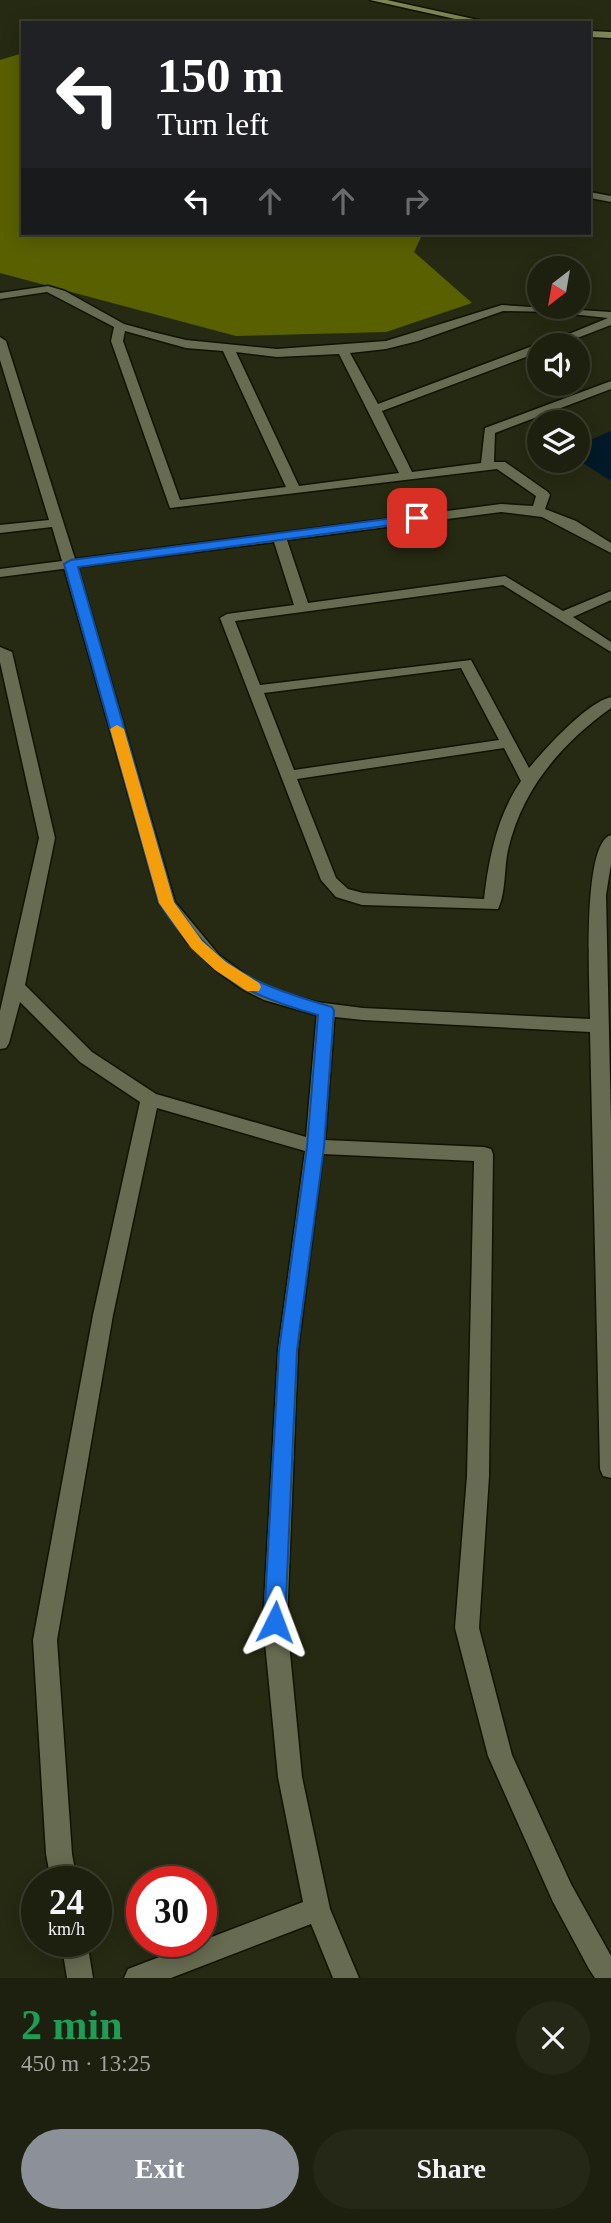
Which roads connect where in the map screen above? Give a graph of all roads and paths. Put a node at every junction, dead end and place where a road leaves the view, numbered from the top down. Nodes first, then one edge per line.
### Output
1 (374, 0) edge
2 (478, 21) edge
3 (591, 34) edge
4 (611, 35) edge
5 (591, 195) edge
6 (611, 199) edge
7 (0, 296) edge
8 (611, 315) edge
9 (611, 321) edge
10 (120, 326) junction
11 (580, 333) edge
12 (0, 341) edge
13 (229, 349) junction
14 (343, 350) junction
15 (527, 352) edge
16 (611, 385) edge
17 (375, 409) junction
18 (487, 466) junction
19 (407, 476) junction
20 (294, 490) junction
21 (538, 510) junction
22 (56, 523) junction
23 (0, 529) edge
24 (279, 536) junction
25 (611, 549) edge
26 (71, 564) junction
27 (0, 573) edge
28 (611, 595) edge
29 (302, 606) junction
30 (562, 616) junction
31 (611, 648) edge
32 (0, 651) edge
33 (255, 690) junction
34 (611, 701) edge
35 (508, 743) junction
36 (290, 775) junction
37 (527, 778) junction
38 (611, 840) edge
39 (16, 986) junction
40 (326, 1011) junction
41 (599, 1026) junction
42 (0, 1043) edge
43 (150, 1099) junction
44 (315, 1147) junction
45 (611, 1469) edge
46 (61, 1866) edge
47 (317, 1909) junction
48 (77, 1957) edge
49 (80, 1978) edge
50 (137, 1978) edge
51 (346, 1978) edge
52 (611, 1978) edge

1 - 2 main road
3 - 4 main road
5 - 6 street
7 - 10 street
8 - 14 street
9 - 11 street
10 - 13 street
10 - 20 street
12 - 22 street
13 - 14 street
13 - 20 street
14 - 17 street
15 - 17 street
16 - 18 street
17 - 19 street
18 - 19 street
18 - 21 street
19 - 20 street
21 - 24 street
21 - 25 street
22 - 23 street
22 - 26 street
24 - 26 street
24 - 29 street
26 - 27 street
26 - 40 street
28 - 30 street
29 - 30 street
29 - 33 street
30 - 31 street
32 - 39 street
33 - 35 street
33 - 36 street
34 - 37 street
35 - 36 street
35 - 37 street
36 - 37 street
38 - 41 street
39 - 42 street
39 - 43 street
40 - 41 street
40 - 44 street
41 - 45 street
43 - 44 street
43 - 46 street
44 - 47 street
44 - 52 street
47 - 50 street
47 - 51 street
48 - 49 street

